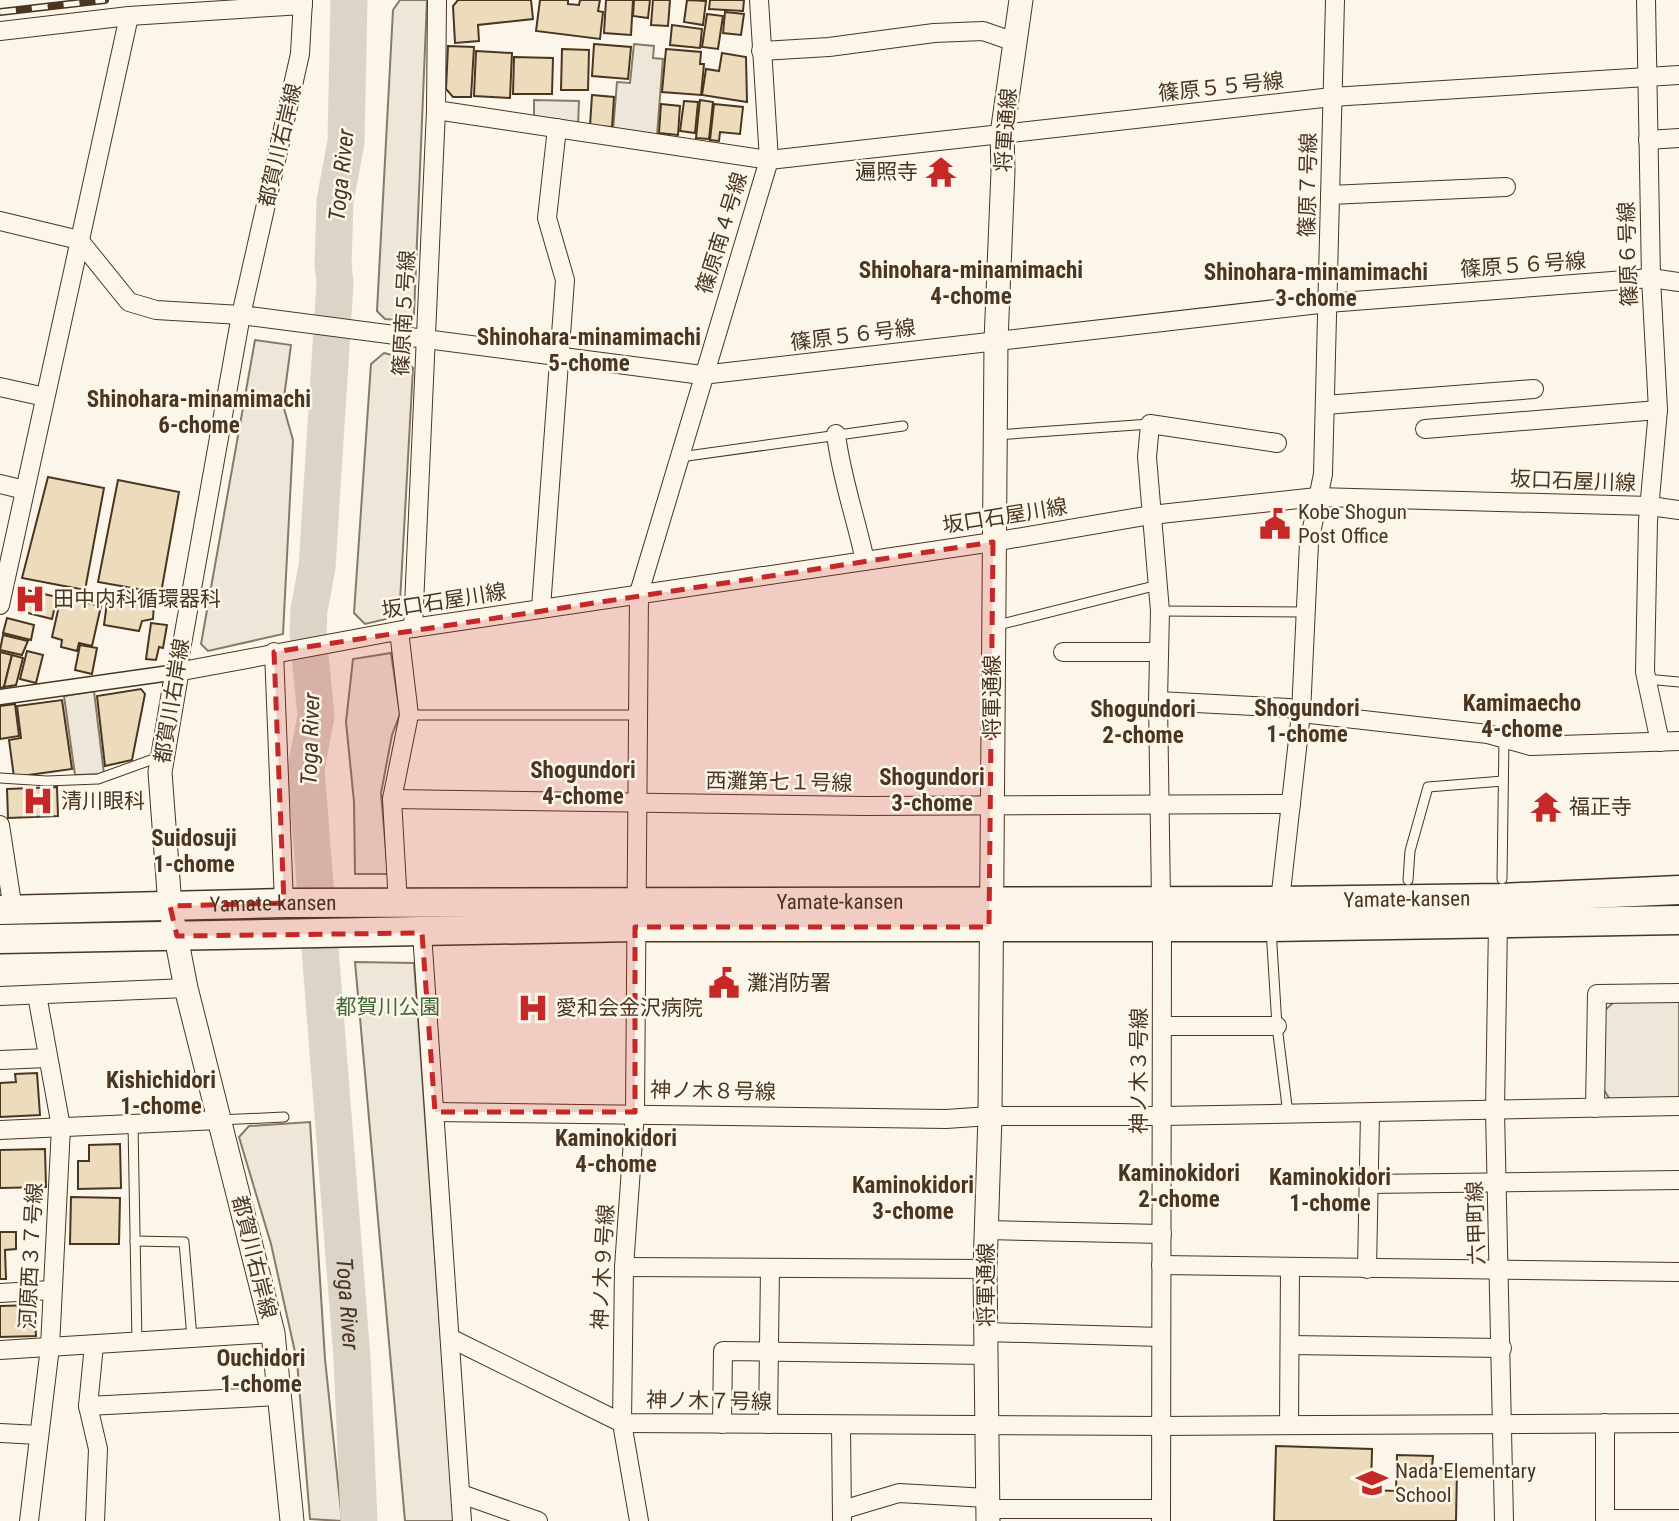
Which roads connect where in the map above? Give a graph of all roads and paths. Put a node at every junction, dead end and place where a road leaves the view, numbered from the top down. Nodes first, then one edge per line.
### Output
1 (437, 0) edge
2 (760, 0) edge
3 (1021, 0) edge
4 (1335, 0) edge
5 (1646, 0) edge
6 (303, 3) edge
7 (129, 16) junction
8 (0, 31) edge
9 (1015, 41) junction
10 (761, 51) junction
11 (1679, 75) edge
12 (1647, 78) junction
13 (1332, 97) junction
14 (436, 110) junction
15 (557, 128) junction
16 (1002, 134) junction
17 (1679, 138) edge
18 (1648, 140) junction
19 (769, 160) junction
20 (1506, 187) dead end
21 (1330, 195) junction
22 (0, 221) edge
23 (79, 240) junction
24 (1651, 278) junction
25 (1679, 282) edge
26 (1328, 303) junction
27 (240, 316) junction
28 (425, 338) junction
29 (996, 341) junction
30 (557, 356) junction
31 (702, 375) junction
32 (0, 387) edge
33 (1534, 389) dead end
34 (45, 397) junction
35 (1325, 405) junction
36 (1658, 410) junction
37 (1150, 425) junction
38 (903, 426) dead end
39 (1425, 429) dead end
40 (836, 435) junction
41 (995, 435) junction
42 (1277, 443) dead end
43 (678, 457) junction
44 (0, 484) edge
45 (25, 490) junction
46 (1317, 497) junction
47 (1650, 506) junction
48 (1679, 510) edge
49 (1151, 514) junction
50 (993, 542) junction
51 (865, 561) junction
52 (2, 584) edge
53 (1158, 585) junction
54 (639, 593) junction
55 (0, 605) edge
56 (541, 608) junction
57 (1160, 611) junction
58 (1304, 612) junction
59 (992, 626) junction
60 (406, 629) junction
61 (277, 652) junction
62 (1063, 652) dead end
63 (1159, 652) junction
64 (177, 672) junction
65 (1646, 679) junction
66 (1679, 682) edge
67 (0, 697) edge
68 (1157, 701) junction
69 (1301, 713) junction
70 (409, 715) junction
71 (637, 715) junction
72 (1504, 738) junction
73 (1679, 741) edge
74 (1660, 742) junction
75 (162, 756) junction
76 (0, 778) edge
77 (1503, 781) junction
78 (392, 799) junction
79 (638, 803) junction
80 (1159, 804) junction
81 (1291, 804) junction
82 (991, 805) junction
83 (0, 825) edge
84 (1408, 880) dead end
85 (1502, 880) dead end
86 (1679, 890) edge
87 (1280, 901) junction
88 (285, 903) junction
89 (398, 904) junction
90 (170, 906) junction
91 (7, 910) edge
92 (1161, 912) junction
93 (989, 914) junction
94 (636, 915) junction
95 (1679, 920) edge
96 (1498, 923) junction
97 (1271, 928) junction
98 (422, 933) junction
99 (177, 936) junction
100 (0, 939) edge
101 (186, 988) junction
102 (1679, 993) edge
103 (37, 995) junction
104 (0, 996) edge
105 (1162, 1026) junction
106 (1277, 1026) junction
107 (48, 1058) junction
108 (0, 1060) edge
109 (1679, 1106) edge
110 (1595, 1108) junction
111 (1495, 1111) junction
112 (435, 1112) junction
113 (635, 1112) junction
114 (1370, 1113) junction
115 (1288, 1114) junction
116 (989, 1116) junction
117 (1163, 1116) junction
118 (284, 1117) dead end
119 (219, 1120) junction
120 (133, 1124) junction
121 (61, 1127) junction
122 (0, 1130) edge
123 (1679, 1180) edge
124 (1369, 1184) junction
125 (1498, 1185) junction
126 (986, 1230) junction
127 (1161, 1234) junction
128 (135, 1241) junction
129 (1161, 1265) junction
130 (624, 1267) junction
131 (770, 1268) junction
132 (1290, 1268) junction
133 (985, 1269) junction
134 (1367, 1269) junction
135 (1501, 1272) junction
136 (1679, 1272) edge
137 (51, 1290) junction
138 (0, 1293) edge
139 (986, 1332) junction
140 (273, 1333) junction
141 (1161, 1337) junction
142 (192, 1338) junction
143 (450, 1338) junction
144 (137, 1342) junction
145 (94, 1345) junction
146 (1290, 1345) junction
147 (50, 1347) junction
148 (1502, 1348) junction
149 (0, 1350) edge
150 (769, 1352) junction
151 (986, 1355) junction
152 (279, 1396) junction
153 (88, 1406) junction
154 (622, 1423) junction
155 (1605, 1423) junction
156 (1679, 1423) edge
157 (722, 1424) junction
158 (768, 1424) junction
159 (1504, 1424) junction
160 (841, 1425) junction
161 (1289, 1425) junction
162 (987, 1426) junction
163 (1162, 1426) junction
164 (0, 1433) edge
165 (39, 1434) junction
166 (461, 1494) junction
167 (987, 1509) edge
168 (842, 1515) edge
169 (1161, 1515) edge
170 (1679, 1520) edge
171 (29, 1521) edge
172 (95, 1521) edge
173 (292, 1521) edge
174 (462, 1521) edge
175 (538, 1521) edge
176 (639, 1521) edge
177 (1504, 1521) edge

1 - 14 street, 篠原南５号線
2 - 10 street, 篠原南４号線
3 - 9 street, 将軍通線
4 - 13 street, 篠原７号線
5 - 12 street, 篠原６号線
6 - 7 street
6 - 27 street, 都賀川右岸線
7 - 8 street
7 - 23 street
9 - 10 street
9 - 16 street, 将軍通線
10 - 19 street, 篠原南４号線
11 - 12 street, 篠原５５号線
12 - 13 street, 篠原５５号線
12 - 18 street, 篠原６号線
13 - 16 street, 篠原５５号線
13 - 21 street, 篠原７号線
14 - 15 street, 篠原５５号線
14 - 28 street, 篠原南５号線
15 - 19 street, 篠原５５号線
15 - 30 street
16 - 19 street, 篠原５５号線
16 - 29 street, 将軍通線
17 - 18 street
18 - 24 street, 篠原６号線
19 - 31 street, 篠原南４号線
20 - 21 street
21 - 26 street, 篠原７号線
22 - 23 street
23 - 27 street, 篠原５６号線
23 - 34 street
24 - 25 street, 篠原５６号線
24 - 26 street, 篠原５６号線
24 - 36 street, 篠原６号線
26 - 29 street, 篠原５６号線
26 - 35 street, 篠原７号線
27 - 28 street, 篠原５６号線
27 - 64 street, 都賀川右岸線
28 - 30 street, 篠原５６号線
28 - 60 street, 篠原南５号線
29 - 31 street, 篠原５６号線
29 - 41 street, 将軍通線
30 - 31 street, 篠原５６号線
30 - 56 street
31 - 43 street, 篠原南４号線
32 - 34 street
33 - 35 street
34 - 45 street
35 - 46 street, 篠原７号線
36 - 39 street
36 - 47 street, 篠原６号線
37 - 41 lane
37 - 42 street
37 - 49 street, 神ノ木３号線
38 - 40 lane
40 - 43 lane
40 - 51 street
41 - 50 street, 将軍通線
43 - 54 street, 篠原南４号線
44 - 45 street
45 - 52 street
46 - 47 street, 坂口石屋川線
46 - 49 street, 坂口石屋川線
46 - 58 street, 篠原７号線
47 - 48 street, 坂口石屋川線
47 - 65 street, 篠原６号線
49 - 50 street, 坂口石屋川線
49 - 53 street, 神ノ木３号線
50 - 51 street, 坂口石屋川線
50 - 59 street, 将軍通線
51 - 54 street, 坂口石屋川線
52 - 55 street
53 - 57 street, 神ノ木３号線
53 - 59 lane
54 - 56 street, 坂口石屋川線
54 - 71 street, 篠原南４号線
56 - 60 street, 坂口石屋川線
57 - 58 lane
57 - 63 street, 神ノ木３号線
58 - 69 street, 篠原７号線
59 - 82 street, 将軍通線
60 - 61 street, 坂口石屋川線
60 - 70 street, 篠原南５号線
61 - 64 street
61 - 88 street
62 - 63 street
63 - 68 street, 神ノ木３号線
64 - 67 street
64 - 75 street, 都賀川右岸線
65 - 66 lane
65 - 74 street, 篠原６号線
68 - 69 street
68 - 80 street, 神ノ木３号線
69 - 72 street
69 - 81 street, 篠原７号線
70 - 71 lane
70 - 78 street, 篠原南５号線
71 - 79 street, 神ノ木９号線
72 - 74 street
72 - 77 lane
73 - 74 street
75 - 76 lane
75 - 90 street, 都賀川右岸線
77 - 84 lane
77 - 85 lane
78 - 79 street, 西灘第七１号線
78 - 89 street, 篠原南５号線
79 - 82 street, 西灘第七１号線
79 - 94 street, 神ノ木９号線
80 - 81 street, 西灘第七１号線
80 - 82 street, 西灘第七１号線
80 - 92 street, 神ノ木３号線
81 - 87 street, 篠原７号線
82 - 93 street, 将軍通線
83 - 91 street
86 - 87 main road, Yamate-kansen
87 - 92 main road, Yamate-kansen
88 - 89 main road, Yamate-kansen
88 - 90 main road, Yamate-kansen
89 - 94 main road, Yamate-kansen
90 - 91 main road, Yamate-kansen
90 - 99 street, 都賀川右岸線
92 - 93 main road, Yamate-kansen
92 - 97 main road, Yamate-kansen
92 - 105 street, 神ノ木３号線
93 - 94 main road, Yamate-kansen
93 - 116 street, 将軍通線
94 - 98 main road, Yamate-kansen
94 - 113 street, 神ノ木９号線
95 - 96 main road, Yamate-kansen
96 - 97 main road, Yamate-kansen
96 - 111 street, 六甲町線
97 - 106 lane
98 - 99 main road, Yamate-kansen
98 - 112 street
99 - 100 main road, Yamate-kansen
99 - 101 street, 都賀川右岸線
101 - 103 street
101 - 119 street, 都賀川右岸線
102 - 110 street
103 - 104 street
103 - 107 street, 河原西３７号線
105 - 106 street
105 - 117 street, 神ノ木３号線
106 - 115 lane
107 - 108 street
107 - 121 street, 河原西３７号線
109 - 110 street, 神ノ木８号線
110 - 111 street, 神ノ木８号線
111 - 114 street, 神ノ木８号線
111 - 125 street, 六甲町線
112 - 113 street, 神ノ木８号線
112 - 143 street
113 - 116 street, 神ノ木８号線
113 - 130 street, 神ノ木９号線
114 - 115 street, 神ノ木８号線
114 - 124 street
115 - 117 street, 神ノ木８号線
116 - 117 street, 神ノ木８号線
116 - 126 street, 将軍通線
117 - 127 street, 神ノ木３号線
118 - 119 lane
119 - 120 street
119 - 140 street, 都賀川右岸線
120 - 121 street
120 - 128 lane
121 - 122 street
121 - 137 street, 河原西３７号線
123 - 125 street
124 - 125 street
124 - 134 street
125 - 135 street, 六甲町線
126 - 127 street
126 - 133 street, 将軍通線
127 - 129 street, 神ノ木３号線
128 - 142 lane
128 - 144 lane
129 - 132 street
129 - 141 street, 神ノ木３号線
130 - 131 street
130 - 154 street, 神ノ木９号線
131 - 133 street
131 - 150 street
132 - 134 street
132 - 146 street
133 - 139 street, 将軍通線
134 - 135 street
135 - 136 street
135 - 148 street, 六甲町線
137 - 138 street
137 - 147 street, 河原西３７号線
139 - 141 street
139 - 151 street, 将軍通線
140 - 142 street
140 - 152 street, 都賀川右岸線
141 - 163 street, 神ノ木３号線
142 - 144 street
143 - 154 street, 神ノ木７号線
143 - 166 street
144 - 145 street
145 - 147 street
145 - 153 street
146 - 148 street
146 - 161 street
147 - 149 street
147 - 165 street, 河原西３７号線
148 - 159 street, 六甲町線
150 - 151 street
150 - 157 street
150 - 158 street
151 - 162 street, 将軍通線
152 - 153 street
152 - 173 street, 都賀川右岸線
153 - 172 street
154 - 157 street, 神ノ木７号線
154 - 176 street, 神ノ木９号線
155 - 156 street, 神ノ木７号線
155 - 159 street, 神ノ木７号線
155 - 170 street
157 - 158 street, 神ノ木７号線
158 - 160 street, 神ノ木７号線
159 - 161 street, 神ノ木７号線
159 - 177 street, 六甲町線
160 - 162 street, 神ノ木７号線
160 - 168 street
161 - 163 street, 神ノ木７号線
162 - 163 street, 神ノ木７号線
162 - 167 street, 将軍通線
163 - 169 street, 神ノ木３号線
164 - 165 street
165 - 171 street, 河原西３７号線
166 - 174 street
166 - 175 street
167 - 168 street
167 - 169 street

